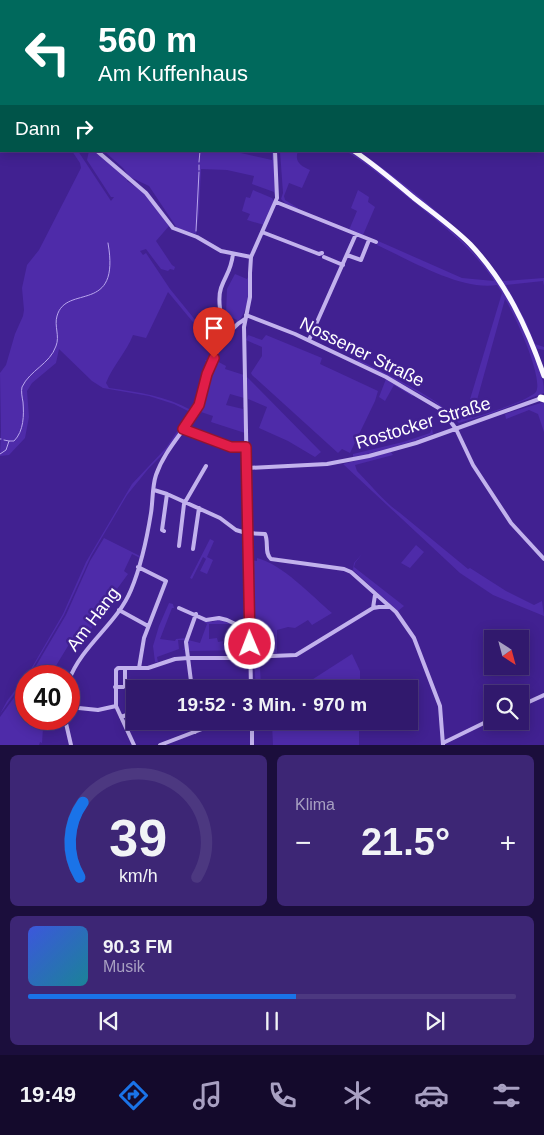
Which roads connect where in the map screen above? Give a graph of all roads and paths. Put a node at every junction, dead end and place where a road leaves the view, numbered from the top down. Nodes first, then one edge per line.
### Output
1 (98, 152) edge
2 (275, 152) edge
3 (355, 152) edge
4 (276, 202) junction
5 (262, 232) junction
6 (356, 234) junction
7 (369, 240) junction
8 (376, 242) dead end
9 (234, 254) junction
10 (347, 255) junction
11 (252, 257) junction
12 (343, 265) junction
13 (245, 317) junction
14 (233, 328) junction
15 (309, 340) junction
16 (544, 376) edge
17 (543, 398) edge
18 (183, 429) junction
19 (456, 429) junction
20 (246, 447) junction
21 (206, 466) dead end
22 (247, 468) junction
23 (154, 490) junction
24 (167, 494) junction
25 (186, 502) junction
26 (199, 508) junction
27 (164, 531) dead end
28 (249, 533) junction
29 (180, 546) dead end
30 (193, 549) dead end
31 (544, 559) edge
32 (138, 567) junction
33 (375, 595) junction
34 (180, 608) dead end
35 (373, 608) junction
36 (391, 608) junction
37 (119, 610) junction
38 (196, 614) junction
39 (148, 626) junction
40 (250, 631) junction
41 (188, 658) junction
42 (250, 658) junction
43 (76, 665) edge
44 (124, 668) junction
45 (139, 668) junction
46 (191, 680) edge
47 (251, 680) edge
48 (115, 686) junction
49 (544, 695) edge
50 (529, 702) edge
51 (116, 706) junction
52 (80, 708) edge
53 (126, 716) edge
54 (120, 718) junction
55 (484, 723) edge
56 (68, 730) edge
57 (200, 730) edge
58 (252, 730) edge
59 (195, 732) joint
60 (443, 744) edge
61 (71, 745) edge
62 (134, 745) edge
63 (160, 745) edge
64 (252, 745) edge

1 - 9 street
2 - 4 street
3 - 16 main road
4 - 5 street
4 - 6 street
5 - 11 street
5 - 12 street
6 - 7 street
6 - 10 street
7 - 8 street
7 - 10 street
9 - 11 street
9 - 14 street
10 - 12 street
11 - 13 street
12 - 15 street
13 - 14 street, Am Hang
13 - 15 street, Nossener Straße
13 - 20 street
14 - 18 street, Am Hang
15 - 19 street, Nossener Straße
17 - 19 street, Rostocker Straße
18 - 20 street
18 - 23 street, Am Hang
19 - 22 street, Rostocker Straße
19 - 31 street, Nossener Straße
20 - 22 street
21 - 25 street
22 - 28 street
23 - 24 street
23 - 32 street, Am Hang
24 - 25 street
24 - 27 street
25 - 26 street
25 - 29 street
26 - 28 street
26 - 30 street
28 - 33 street
28 - 40 street
32 - 37 street, Am Hang
32 - 39 street
33 - 35 street
33 - 36 street
34 - 38 street
35 - 36 street
35 - 42 street
36 - 60 street
37 - 39 street
37 - 43 street, Am Hang
38 - 40 street
38 - 41 street
39 - 45 street
40 - 42 street
41 - 42 street
41 - 45 street
41 - 46 street
42 - 47 street
44 - 45 street
44 - 48 street
44 - 48 street
48 - 51 street
49 - 50 street
51 - 52 street
51 - 54 street
53 - 54 street
54 - 62 street
55 - 60 street
56 - 61 street
57 - 59 street
58 - 64 street
59 - 63 street

